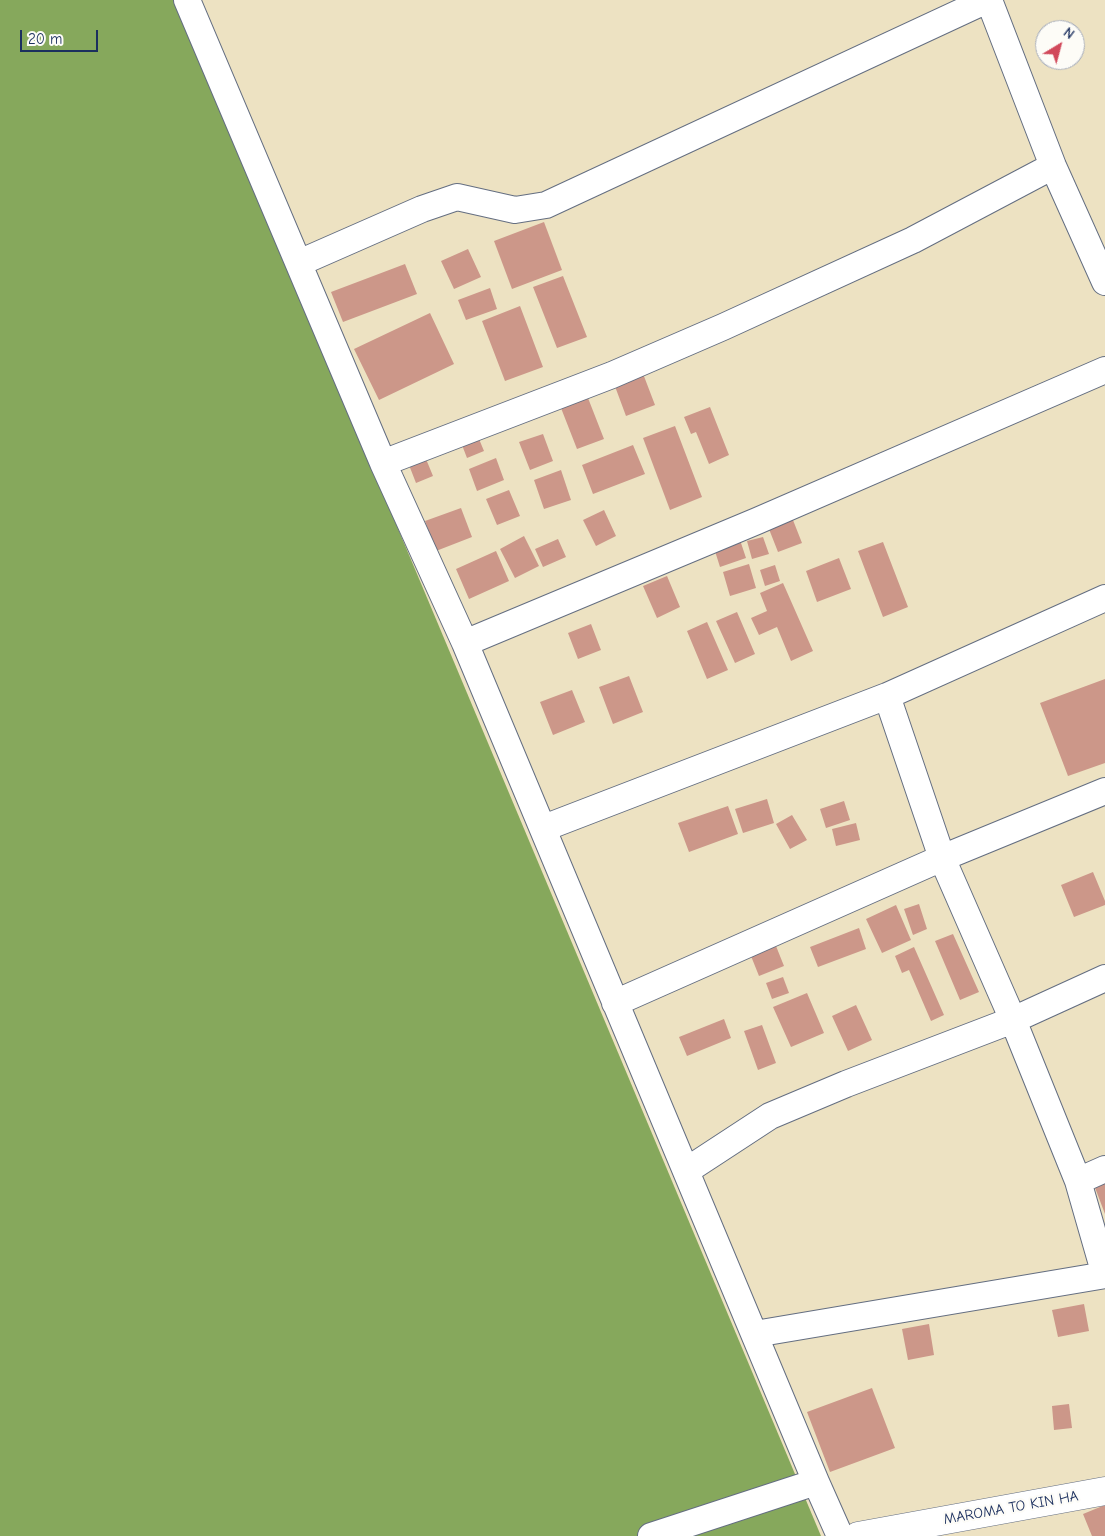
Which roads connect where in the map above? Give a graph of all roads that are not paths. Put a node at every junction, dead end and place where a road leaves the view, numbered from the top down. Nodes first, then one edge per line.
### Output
1 (187, 0) edge
2 (988, 0) edge
3 (1053, 166) junction
4 (299, 263) junction
5 (1105, 282) edge
6 (1105, 370) edge
7 (383, 463) junction
8 (1105, 598) edge
9 (465, 643) junction
10 (887, 696) junction
11 (1105, 792) edge
12 (544, 828) junction
13 (942, 858) junction
14 (1105, 978) edge
15 (615, 1003) junction
16 (1013, 1020) junction
17 (1105, 1169) edge
18 (686, 1171) junction
19 (1078, 1182) junction
20 (1105, 1275) edge
21 (755, 1334) junction
22 (816, 1482) junction
23 (1105, 1491) edge
24 (651, 1536) edge
25 (840, 1536) edge
26 (858, 1536) edge

1 - 4 street
2 - 3 street
2 - 4 street
3 - 5 street
3 - 7 street
4 - 7 street
6 - 9 street
7 - 9 street
8 - 10 street
9 - 12 street
10 - 12 street
10 - 13 street
11 - 13 street
12 - 15 street
13 - 15 street
13 - 16 street
14 - 16 street
15 - 18 street
16 - 18 street
16 - 19 street
17 - 19 street
18 - 21 street
19 - 20 street
20 - 21 street
21 - 22 street
22 - 24 street
22 - 25 street
23 - 26 street, MAROMA TO KIN HA

